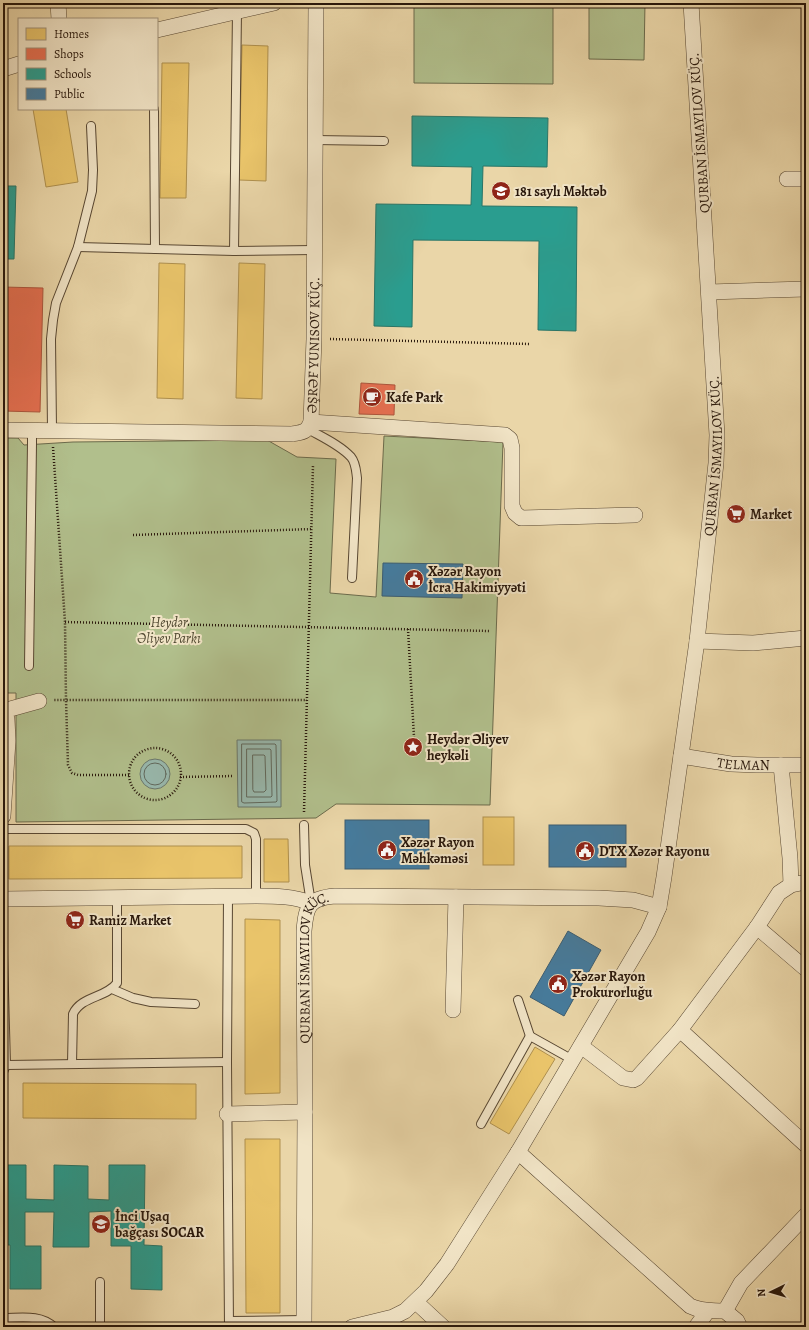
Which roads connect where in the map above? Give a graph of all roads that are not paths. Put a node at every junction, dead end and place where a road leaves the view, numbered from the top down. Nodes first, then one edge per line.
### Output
1 (58, 3) edge
2 (274, 3) edge
3 (316, 3) edge
4 (691, 3) edge
5 (237, 11) junction
6 (58, 18) edge
7 (158, 30) edge
8 (18, 64) edge
9 (3, 68) edge
10 (154, 110) edge
11 (90, 126) dead end
12 (315, 140) junction
13 (384, 141) dead end
14 (787, 179) dead end
15 (806, 179) edge
16 (78, 247) junction
17 (155, 250) junction
18 (314, 250) junction
19 (234, 251) junction
20 (806, 289) edge
21 (709, 292) junction
22 (310, 426) junction
23 (3, 430) edge
24 (32, 430) junction
25 (52, 430) junction
26 (635, 515) dead end
27 (352, 578) dead end
28 (806, 638) edge
29 (697, 642) junction
30 (29, 666) dead end
31 (39, 701) road end
32 (681, 756) junction
33 (781, 765) junction
34 (806, 765) edge
35 (3, 816) edge
36 (304, 825) road end
37 (3, 829) edge
38 (806, 882) edge
39 (791, 885) junction
40 (228, 896) junction
41 (256, 896) junction
42 (117, 897) junction
43 (456, 897) junction
44 (3, 899) edge
45 (311, 903) junction
46 (659, 907) junction
47 (757, 927) junction
48 (3, 954) edge
49 (806, 969) edge
50 (112, 989) junction
51 (518, 1000) dead end
52 (195, 1004) dead end
53 (453, 1010) dead end
54 (680, 1030) junction
55 (530, 1036) junction
56 (581, 1046) junction
57 (573, 1060) junction
58 (227, 1062) junction
59 (72, 1064) junction
60 (4, 1069) edge
61 (305, 1112) junction
62 (227, 1114) junction
63 (481, 1124) dead end
64 (806, 1145) edge
65 (518, 1152) junction
66 (806, 1215) edge
67 (100, 1282) dead end
68 (416, 1302) junction
69 (725, 1311) junction
70 (707, 1312) junction
71 (3, 1318) edge
72 (229, 1324) edge
73 (304, 1324) edge
74 (54, 1327) edge
75 (100, 1327) edge
76 (352, 1327) edge
77 (443, 1327) edge
78 (696, 1327) edge
79 (740, 1327) edge

1 - 6 street
2 - 5 street
3 - 12 street, ƏŞRƏF YUNISOV KÜÇ.
4 - 21 street
5 - 7 street
5 - 19 lane
8 - 9 street
10 - 17 lane
11 - 16 lane
12 - 13 lane
12 - 18 street, ƏŞRƏF YUNISOV KÜÇ.
14 - 15 street
16 - 17 lane
16 - 25 lane
17 - 19 lane
18 - 19 lane
18 - 22 street, ƏŞRƏF YUNISOV KÜÇ.
20 - 21 street
21 - 29 street
22 - 25 street, ƏŞRƏF YUNISOV KÜÇ.
22 - 26 street
22 - 27 lane
23 - 24 street, ƏŞRƏF YUNISOV KÜÇ.
24 - 25 street, ƏŞRƏF YUNISOV KÜÇ.
24 - 30 lane
28 - 29 street
29 - 32 street
31 - 35 street
32 - 33 street, TELMAN
32 - 46 street
33 - 34 street, TELMAN
33 - 39 street
36 - 45 lane
37 - 41 lane
38 - 39 street
39 - 47 street
40 - 41 street
40 - 42 street
40 - 58 lane
41 - 45 street
42 - 44 street
42 - 50 lane
43 - 45 street
43 - 46 street
43 - 53 street
45 - 61 street
46 - 56 street
47 - 49 street
47 - 54 street
48 - 60 lane
50 - 52 lane
50 - 59 lane
51 - 55 lane
54 - 56 street
54 - 64 street
55 - 57 lane
55 - 63 lane
56 - 57 street
57 - 65 street
58 - 59 lane
58 - 62 lane
59 - 60 lane
61 - 62 street
61 - 73 street
62 - 72 lane
65 - 68 street
65 - 70 street
66 - 69 street
67 - 75 lane
68 - 76 street
68 - 77 street
69 - 70 street
69 - 79 street
70 - 78 street
71 - 74 lane
72 - 73 lane

